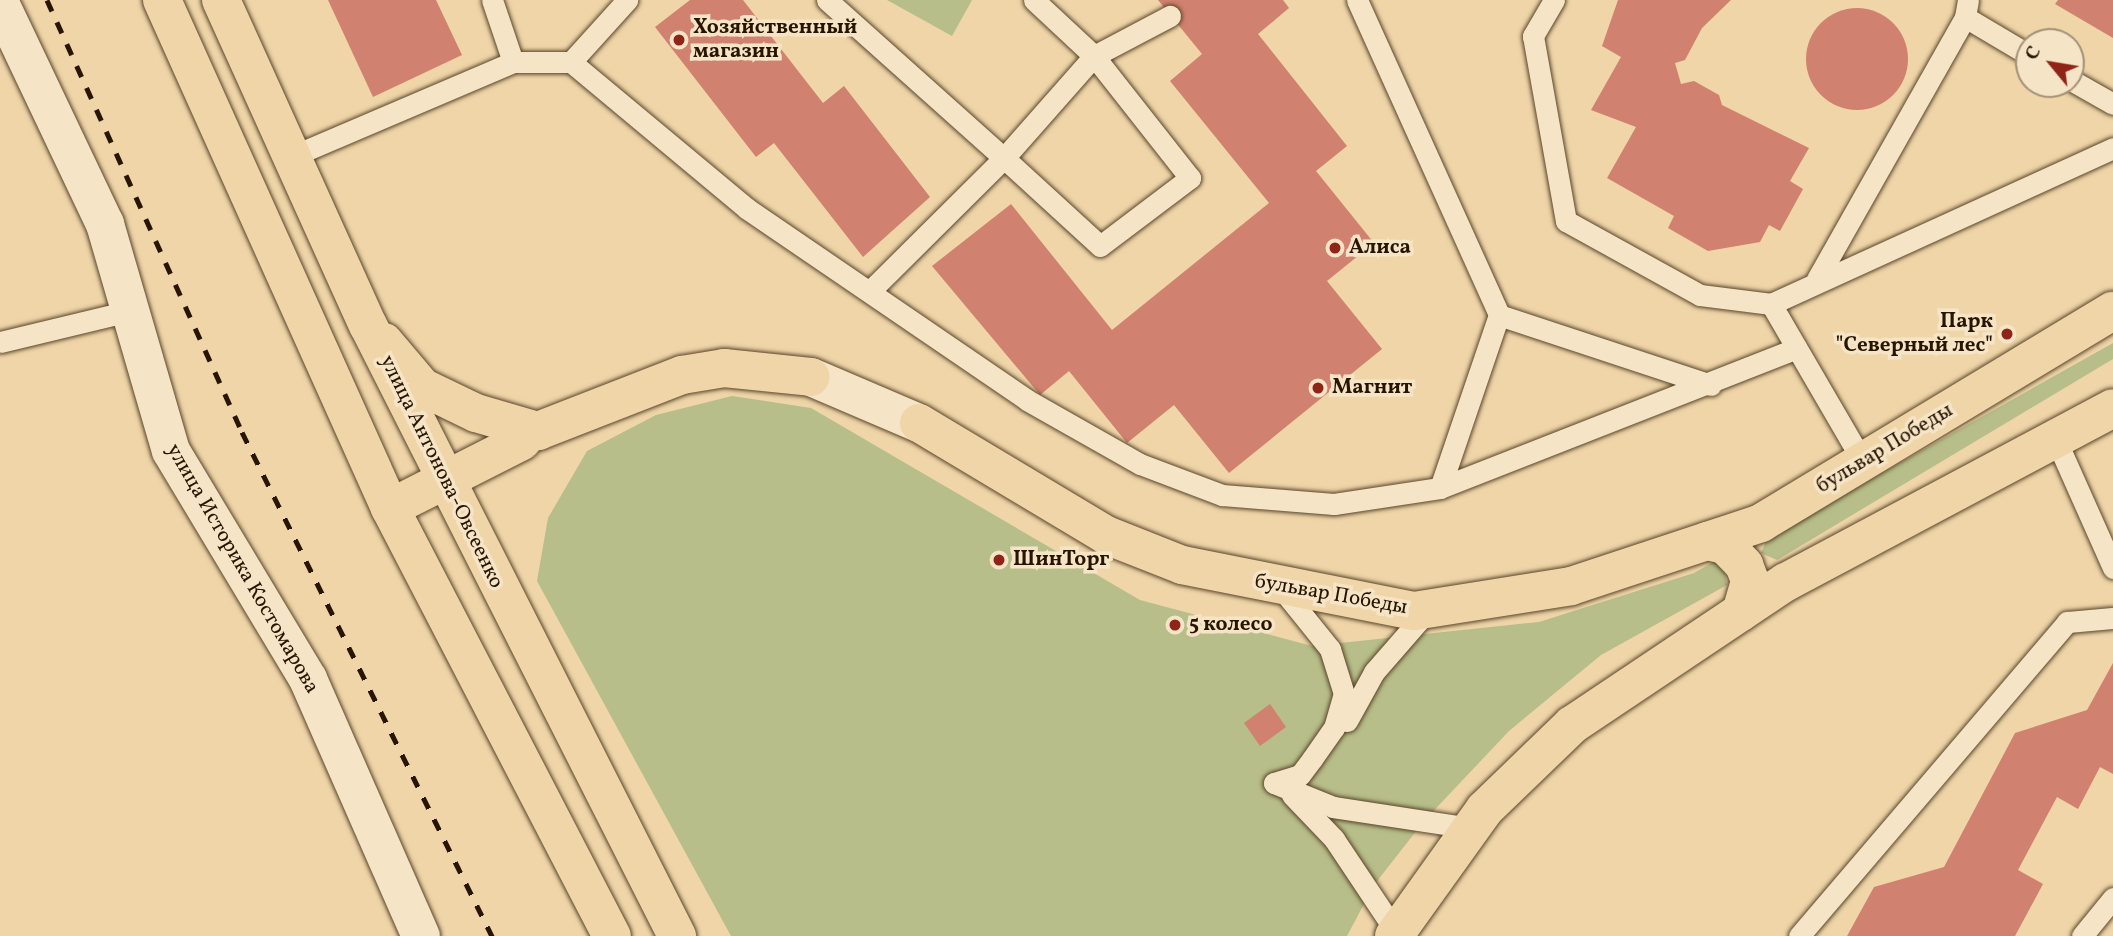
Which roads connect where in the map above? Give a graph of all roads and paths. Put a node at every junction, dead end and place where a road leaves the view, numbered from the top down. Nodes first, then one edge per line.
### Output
1 (162, 0) edge
2 (221, 0) edge
3 (492, 0) edge
4 (627, 0) edge
5 (827, 0) edge
6 (1034, 0) edge
7 (1356, 0) edge
8 (1554, 0) edge
9 (0, 3) edge
10 (1966, 9) edge
11 (1170, 16) dead end
12 (2015, 45) edge
13 (1094, 56) junction
14 (513, 61) junction
15 (571, 62) junction
16 (2085, 88) edge
17 (2113, 104) edge
18 (2113, 148) edge
19 (288, 158) junction
20 (1004, 158) junction
21 (1817, 279) junction
22 (870, 290) junction
23 (1771, 304) junction
24 (129, 311) junction
25 (2113, 311) edge
26 (1499, 315) junction
27 (369, 325) junction
28 (0, 342) edge
29 (1797, 348) junction
30 (811, 377) joint
31 (1711, 385) junction
32 (2113, 408) edge
33 (919, 423) joint
34 (530, 436) junction
35 (2057, 442) junction
36 (1863, 462) junction
37 (447, 481) junction
38 (1440, 488) junction
39 (390, 508) junction
40 (1761, 523) junction
41 (1707, 541) junction
42 (2113, 568) edge
43 (1786, 582) junction
44 (1281, 587) junction
45 (1429, 608) junction
46 (1741, 612) junction
47 (2113, 618) edge
48 (1274, 783) junction
49 (1471, 828) junction
50 (2113, 898) edge
51 (1395, 934) edge
52 (421, 936) edge
53 (612, 936) edge
54 (677, 936) edge
55 (1799, 936) edge
56 (2082, 936) edge

1 - 39 main road
2 - 19 main road, улица Антонова-Овсеенко
3 - 14 lane
4 - 15 lane
5 - 20 lane
6 - 13 lane
7 - 26 lane
8 - 23 lane
9 - 24 street, улица Историка Костомарова
10 - 12 lane
10 - 21 lane
11 - 13 lane
13 - 20 lane
13 - 20 lane
14 - 15 lane
14 - 19 lane
15 - 22 lane
16 - 17 lane
18 - 21 lane
19 - 27 main road, улица Антонова-Овсеенко
20 - 22 lane
21 - 23 lane
22 - 38 lane
23 - 29 lane
24 - 28 lane
24 - 52 street, улица Историка Костомарова
25 - 36 main road, бульвар Победы
26 - 31 lane
26 - 38 lane
27 - 34 main road
27 - 37 main road, улица Антонова-Овсеенко
29 - 31 lane
29 - 36 lane
30 - 33 street, бульвар Победы
30 - 34 main road, бульвар Победы
31 - 38 lane
32 - 35 main road
33 - 44 main road, бульвар Победы
34 - 37 main road, бульвар Победы
35 - 42 lane
35 - 43 main road
36 - 40 main road, бульвар Победы
37 - 39 main road, бульвар Победы
37 - 54 main road, улица Антонова-Овсеенко
39 - 53 main road
40 - 41 main road, бульвар Победы
40 - 43 main road
41 - 45 main road, бульвар Победы
41 - 46 main road
43 - 46 main road
44 - 45 main road, бульвар Победы
44 - 48 lane
45 - 48 lane
46 - 49 main road
47 - 55 lane
48 - 49 lane
48 - 51 lane
49 - 51 main road
50 - 56 lane

